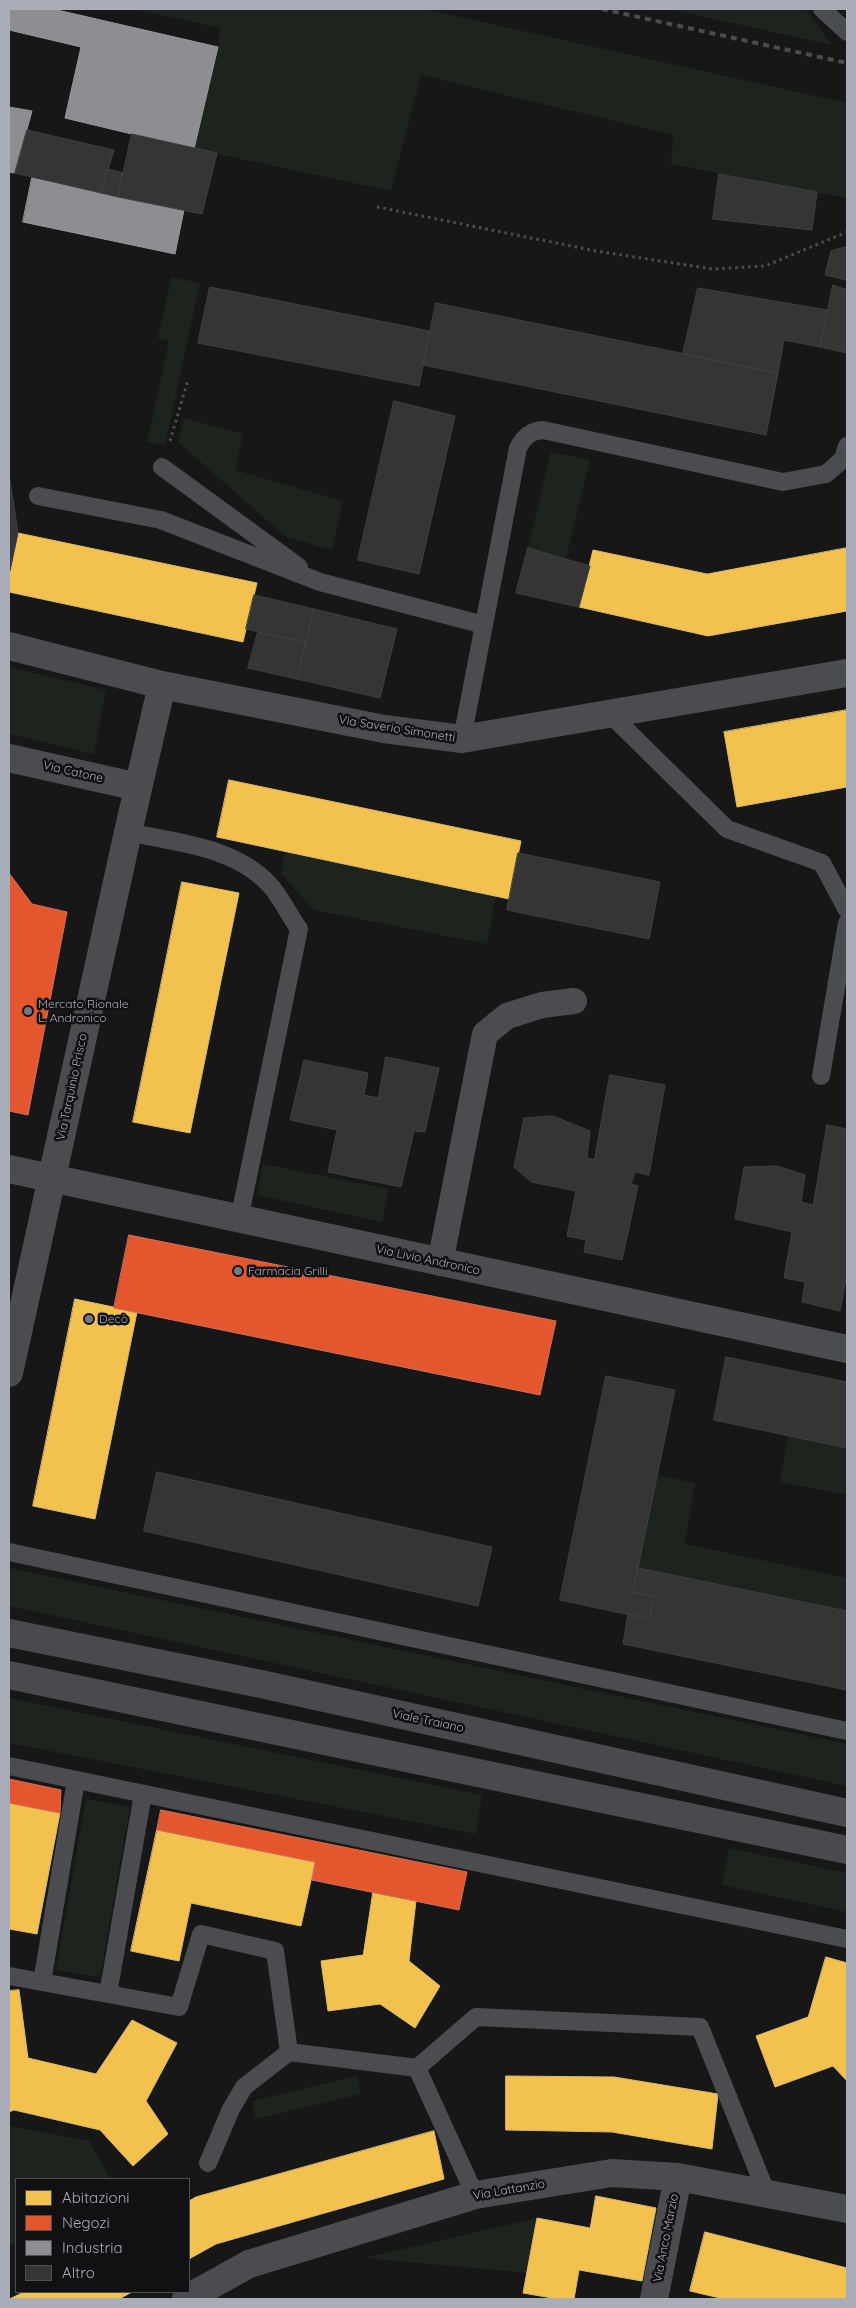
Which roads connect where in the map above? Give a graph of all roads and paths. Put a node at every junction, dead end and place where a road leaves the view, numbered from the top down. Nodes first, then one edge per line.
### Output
1 (822, 9) edge
2 (831, 9) edge
3 (847, 18) edge
4 (847, 32) edge
5 (377, 207) dead end
6 (847, 232) edge
7 (188, 380) dead end
8 (847, 446) edge
9 (162, 467) joint
10 (38, 496) dead end
11 (320, 582) junction
12 (484, 625) junction
13 (9, 646) edge
14 (847, 674) edge
15 (162, 685) junction
16 (610, 714) junction
17 (462, 739) junction
18 (9, 758) edge
19 (138, 787) junction
20 (128, 832) junction
21 (847, 910) edge
22 (847, 923) edge
23 (574, 1001) dead end
24 (821, 1076) dead end
25 (9, 1169) edge
26 (53, 1179) junction
27 (239, 1220) junction
28 (440, 1263) junction
29 (847, 1349) edge
30 (9, 1373) edge
31 (9, 1552) edge
32 (9, 1633) edge
33 (9, 1674) edge
34 (847, 1731) edge
35 (9, 1766) edge
36 (76, 1780) junction
37 (143, 1794) junction
38 (847, 1813) edge
39 (847, 1850) edge
40 (847, 1939) edge
41 (9, 1976) edge
42 (42, 1982) junction
43 (108, 1994) junction
44 (289, 2052) junction
45 (417, 2068) junction
46 (208, 2163) dead end
47 (678, 2178) junction
48 (767, 2194) junction
49 (475, 2195) junction
50 (847, 2208) edge
51 (186, 2299) edge
52 (654, 2299) edge

1 - 4 lane
2 - 3 lane
5 - 6 path
7 - 9 path
8 - 12 lane
9 - 11 lane
10 - 11 lane
11 - 12 lane
12 - 17 lane
13 - 15 street, Via Saverio Simonetti
14 - 16 street, Via Saverio Simonetti
15 - 17 street, Via Saverio Simonetti
15 - 19 street, Via Tarquinio Prisco
16 - 17 street, Via Saverio Simonetti
16 - 21 lane
18 - 19 street, Via Catone
19 - 20 street, Via Tarquinio Prisco
20 - 26 street, Via Tarquinio Prisco
20 - 27 lane
22 - 24 lane
23 - 28 street
25 - 26 street, Via Livio Andronico
26 - 27 street, Via Livio Andronico
26 - 30 street, Via Tarquinio Prisco
27 - 28 street, Via Livio Andronico
28 - 29 street, Via Livio Andronico
31 - 34 lane
32 - 38 main road, Viale Traiano
33 - 39 main road
35 - 36 lane
36 - 37 lane
36 - 42 lane
37 - 40 lane
37 - 43 lane
41 - 42 lane
42 - 43 lane
43 - 44 lane
44 - 45 lane
44 - 46 lane
45 - 48 lane
45 - 49 lane
47 - 48 street, Via Lattanzio
47 - 49 street, Via Lattanzio
47 - 52 street, Via Anco Marzio
48 - 50 street, Via Lattanzio
49 - 51 street, Via Lattanzio

